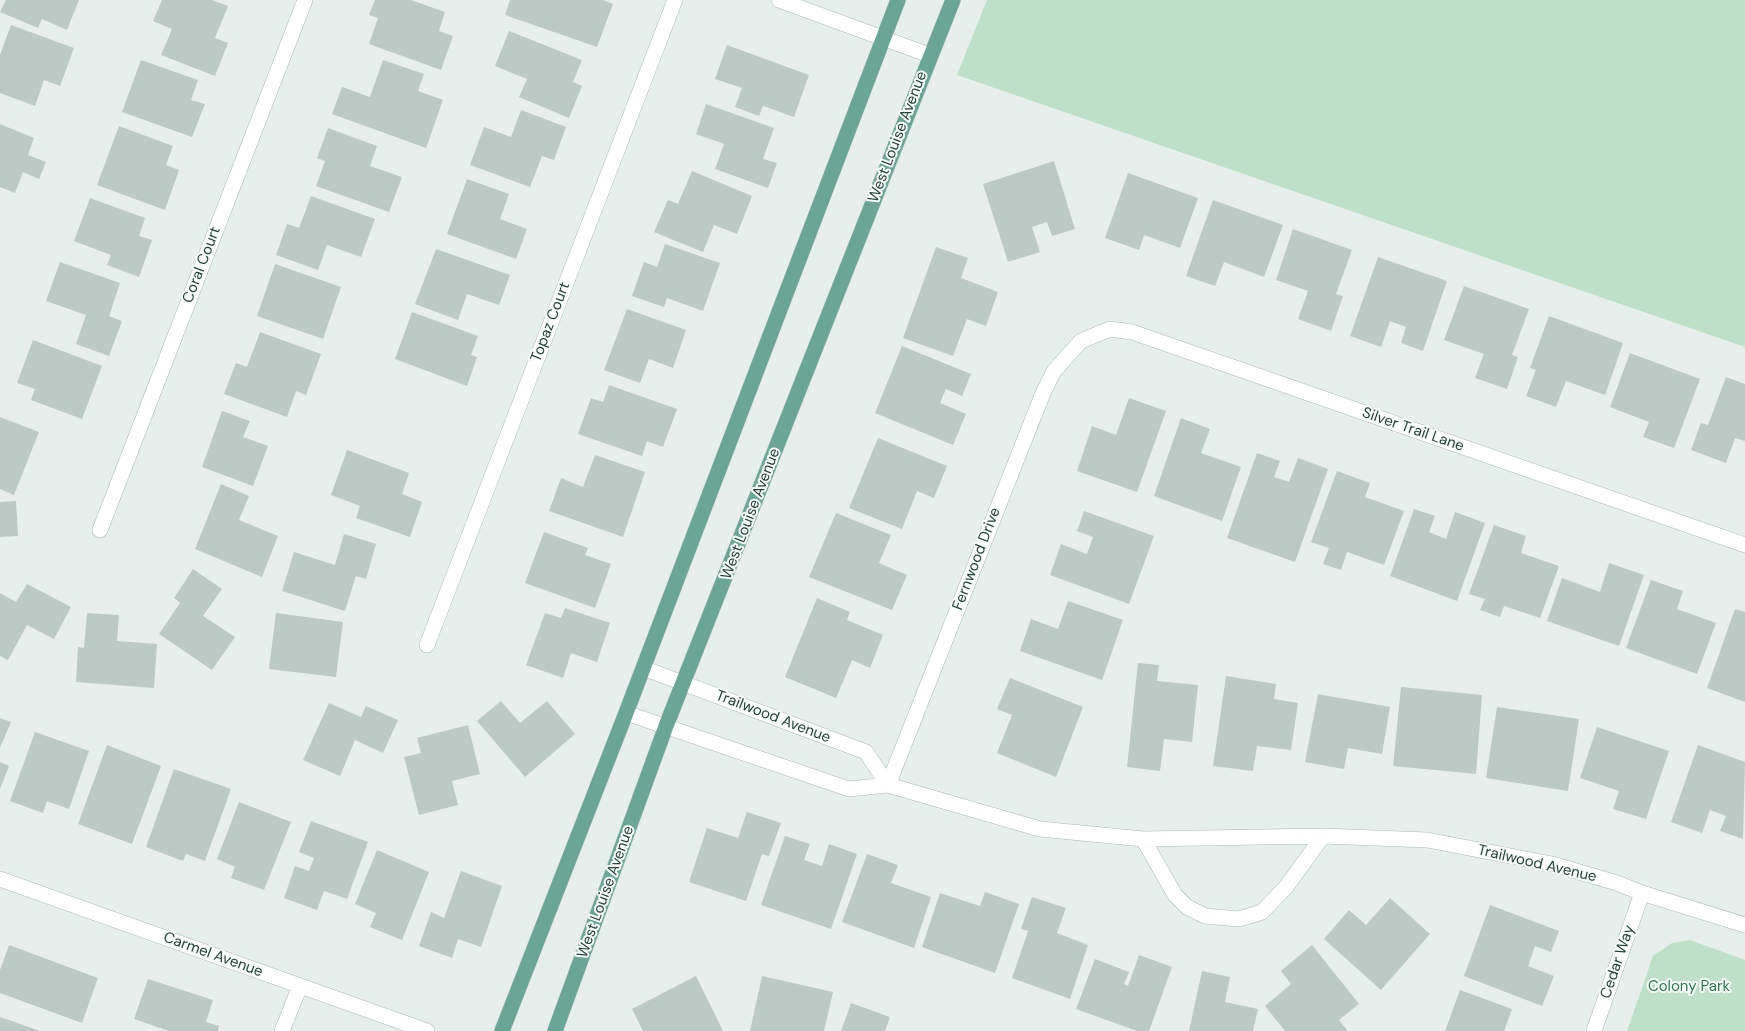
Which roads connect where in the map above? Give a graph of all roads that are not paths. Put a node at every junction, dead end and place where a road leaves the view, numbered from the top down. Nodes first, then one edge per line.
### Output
1 (305, 0) edge
2 (675, 0) edge
3 (779, 0) edge
4 (898, 0) edge
5 (953, 0) edge
6 (882, 39) junction
7 (929, 55) junction
8 (1081, 341) joint
9 (100, 530) dead end
10 (1745, 545) edge
11 (427, 645) dead end
12 (644, 668) junction
13 (685, 684) junction
14 (626, 713) junction
15 (666, 726) junction
16 (888, 785) junction
17 (1322, 836) junction
18 (1143, 839) junction
19 (0, 879) edge
20 (1642, 893) junction
21 (1745, 925) edge
22 (300, 986) junction
23 (282, 1031) edge
24 (427, 1031) edge
25 (502, 1031) edge
26 (555, 1031) edge
27 (1594, 1031) edge

1 - 9 street, Coral Court
2 - 11 street, Topaz Court
3 - 6 street
4 - 6 main road
5 - 7 main road, West Louise Avenue
6 - 7 street
6 - 12 main road
7 - 13 main road, West Louise Avenue
8 - 10 street, Silver Trail Lane
8 - 16 street, Fernwood Drive
12 - 13 street, Trailwood Avenue
12 - 14 main road
13 - 15 main road, West Louise Avenue
13 - 16 street, Trailwood Avenue
14 - 15 street, Trailwood Avenue
14 - 25 main road
15 - 16 street, Trailwood Avenue
15 - 26 main road, West Louise Avenue
16 - 18 street, Trailwood Avenue
17 - 18 street, Trailwood Avenue
17 - 18 street
17 - 20 street, Trailwood Avenue
19 - 22 street, Carmel Avenue
20 - 21 street, Trailwood Avenue
20 - 27 street, Cedar Way
22 - 23 street
22 - 24 street, Carmel Avenue

